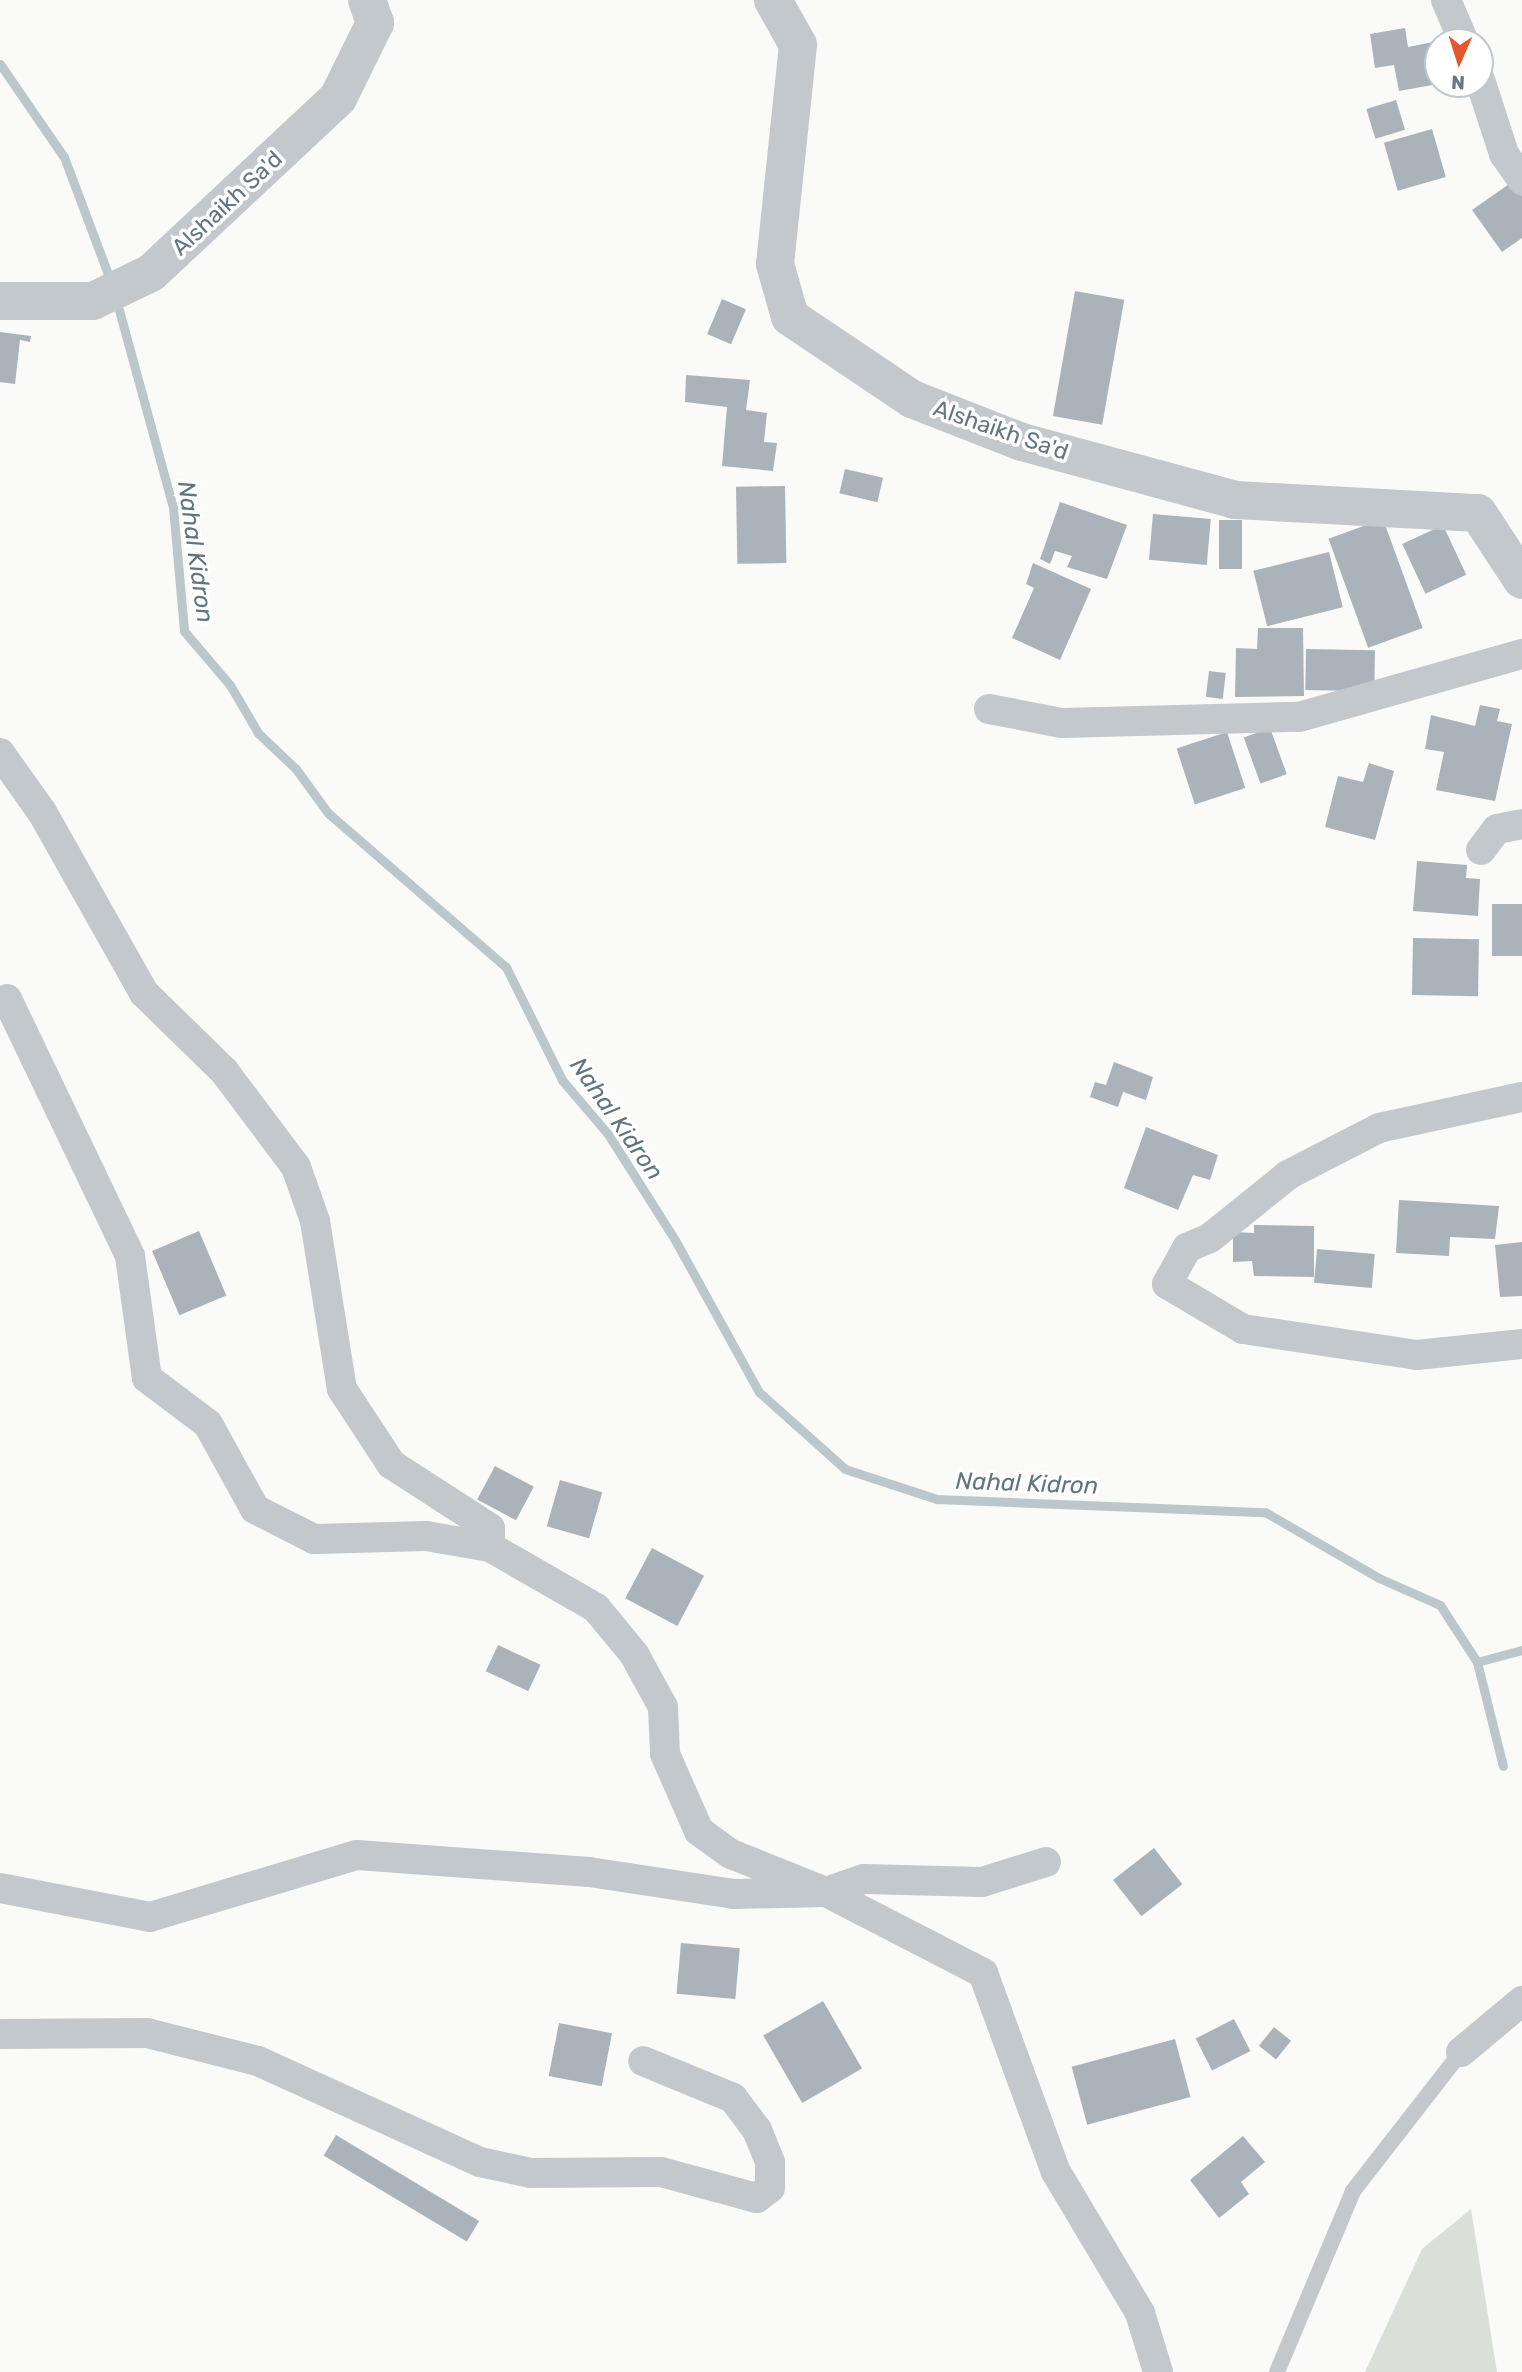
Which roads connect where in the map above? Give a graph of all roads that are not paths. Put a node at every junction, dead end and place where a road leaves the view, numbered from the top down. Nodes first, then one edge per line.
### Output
1 (367, 0) edge
2 (773, 0) edge
3 (1446, 0) edge
4 (1458, 28) edge
5 (1486, 98) edge
6 (1522, 180) edge
7 (0, 302) edge
8 (1522, 580) edge
9 (1522, 654) edge
10 (989, 709) dead end
11 (0, 753) edge
12 (1522, 824) edge
13 (1481, 850) dead end
14 (7, 999) dead end
15 (1522, 1097) edge
16 (1522, 1344) edge
17 (490, 1547) junction
18 (1046, 1862) dead end
19 (0, 1888) edge
20 (826, 1892) junction
21 (1522, 1982) edge
22 (1522, 2001) edge
23 (0, 2034) edge
24 (1461, 2052) junction
25 (643, 2061) dead end
26 (1158, 2372) edge
27 (1277, 2372) edge

1 - 7 street, Alshaikh Sa'd
2 - 8 street, Alshaikh Sa'd
3 - 4 street
5 - 6 street
9 - 10 street
11 - 17 street
12 - 13 street
14 - 17 street
15 - 16 street
17 - 20 street
18 - 20 street
19 - 20 street
20 - 26 street
21 - 24 lane
22 - 24 street
23 - 25 street
24 - 27 lane

